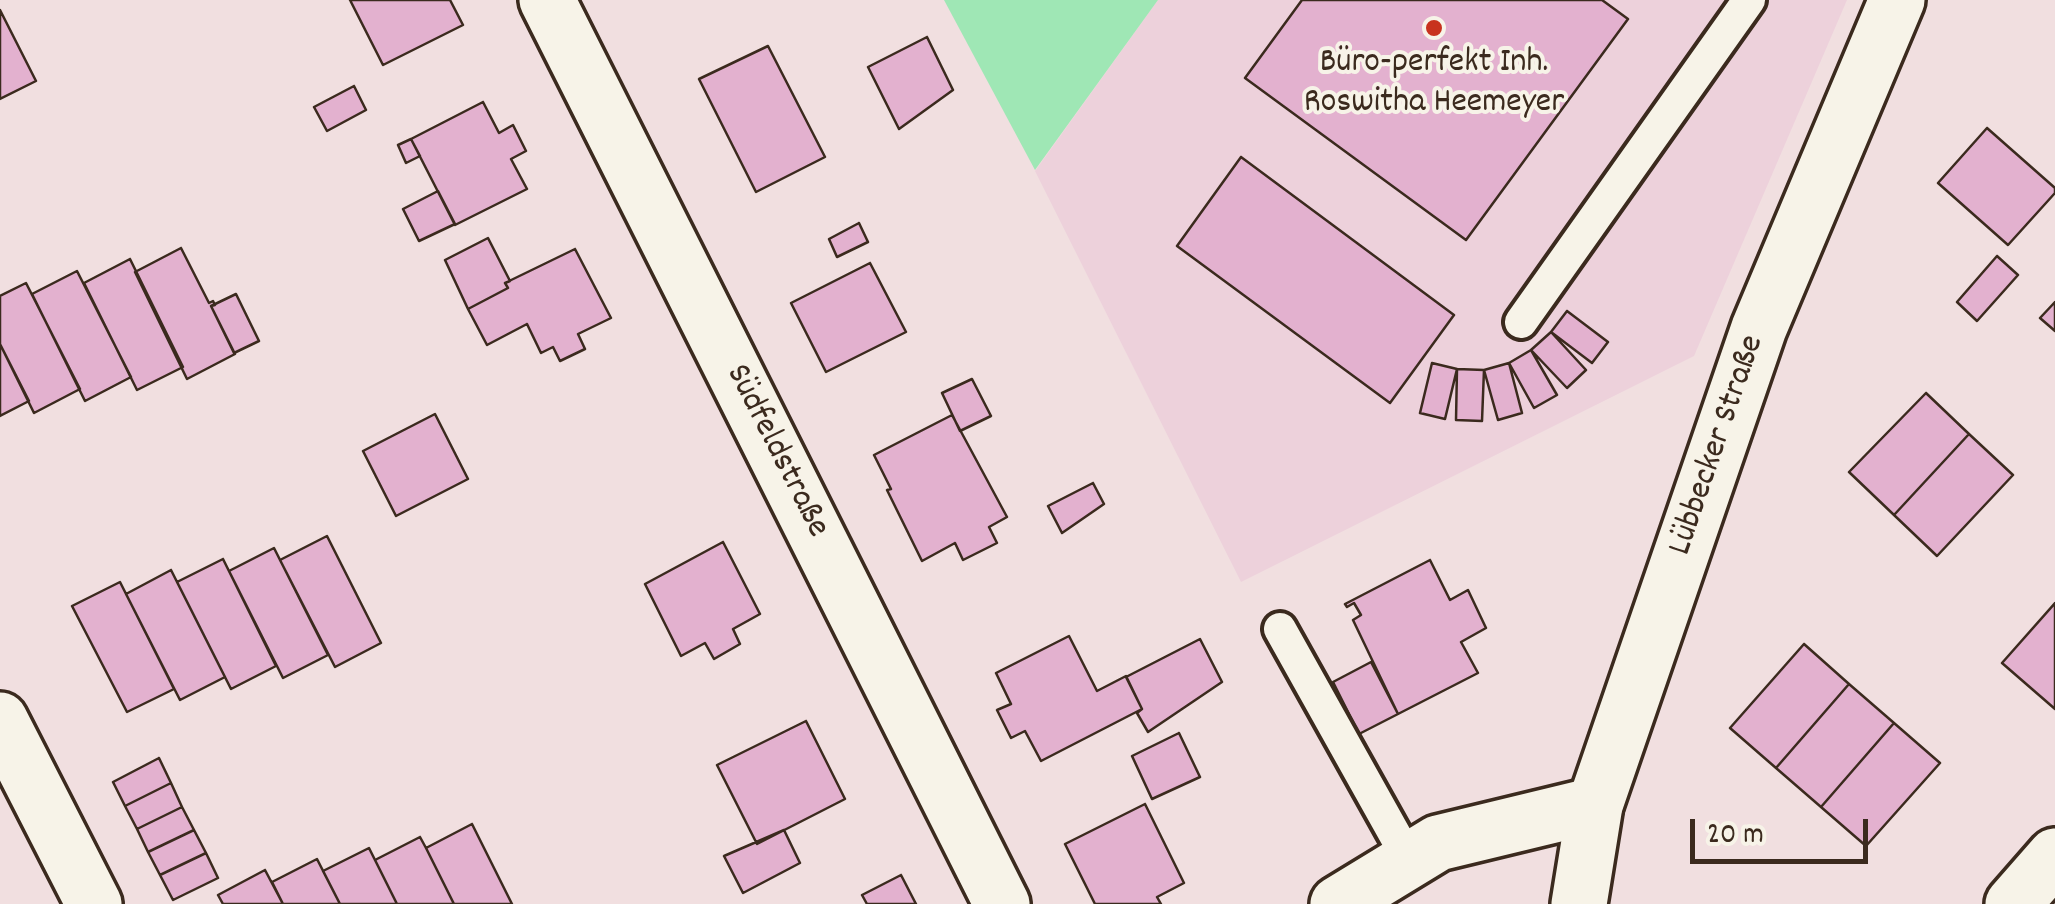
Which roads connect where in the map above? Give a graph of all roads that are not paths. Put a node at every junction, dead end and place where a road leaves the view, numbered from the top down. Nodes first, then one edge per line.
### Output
1 (547, 0) edge
2 (1749, 0) edge
3 (1897, 0) edge
4 (1521, 322) dead end
5 (1280, 629) dead end
6 (0, 720) edge
7 (1595, 806) junction
8 (2055, 856) edge
9 (1410, 860) junction
10 (94, 904) edge
11 (1002, 904) edge
12 (1338, 904) edge
13 (1579, 904) edge
14 (2013, 904) edge

1 - 11 street, Südfeldstraße
2 - 4 lane
3 - 7 street, Lübbecker Straße
5 - 9 lane
6 - 10 street
7 - 9 street
7 - 13 street, Lübbecker Straße
8 - 14 street
9 - 12 street

